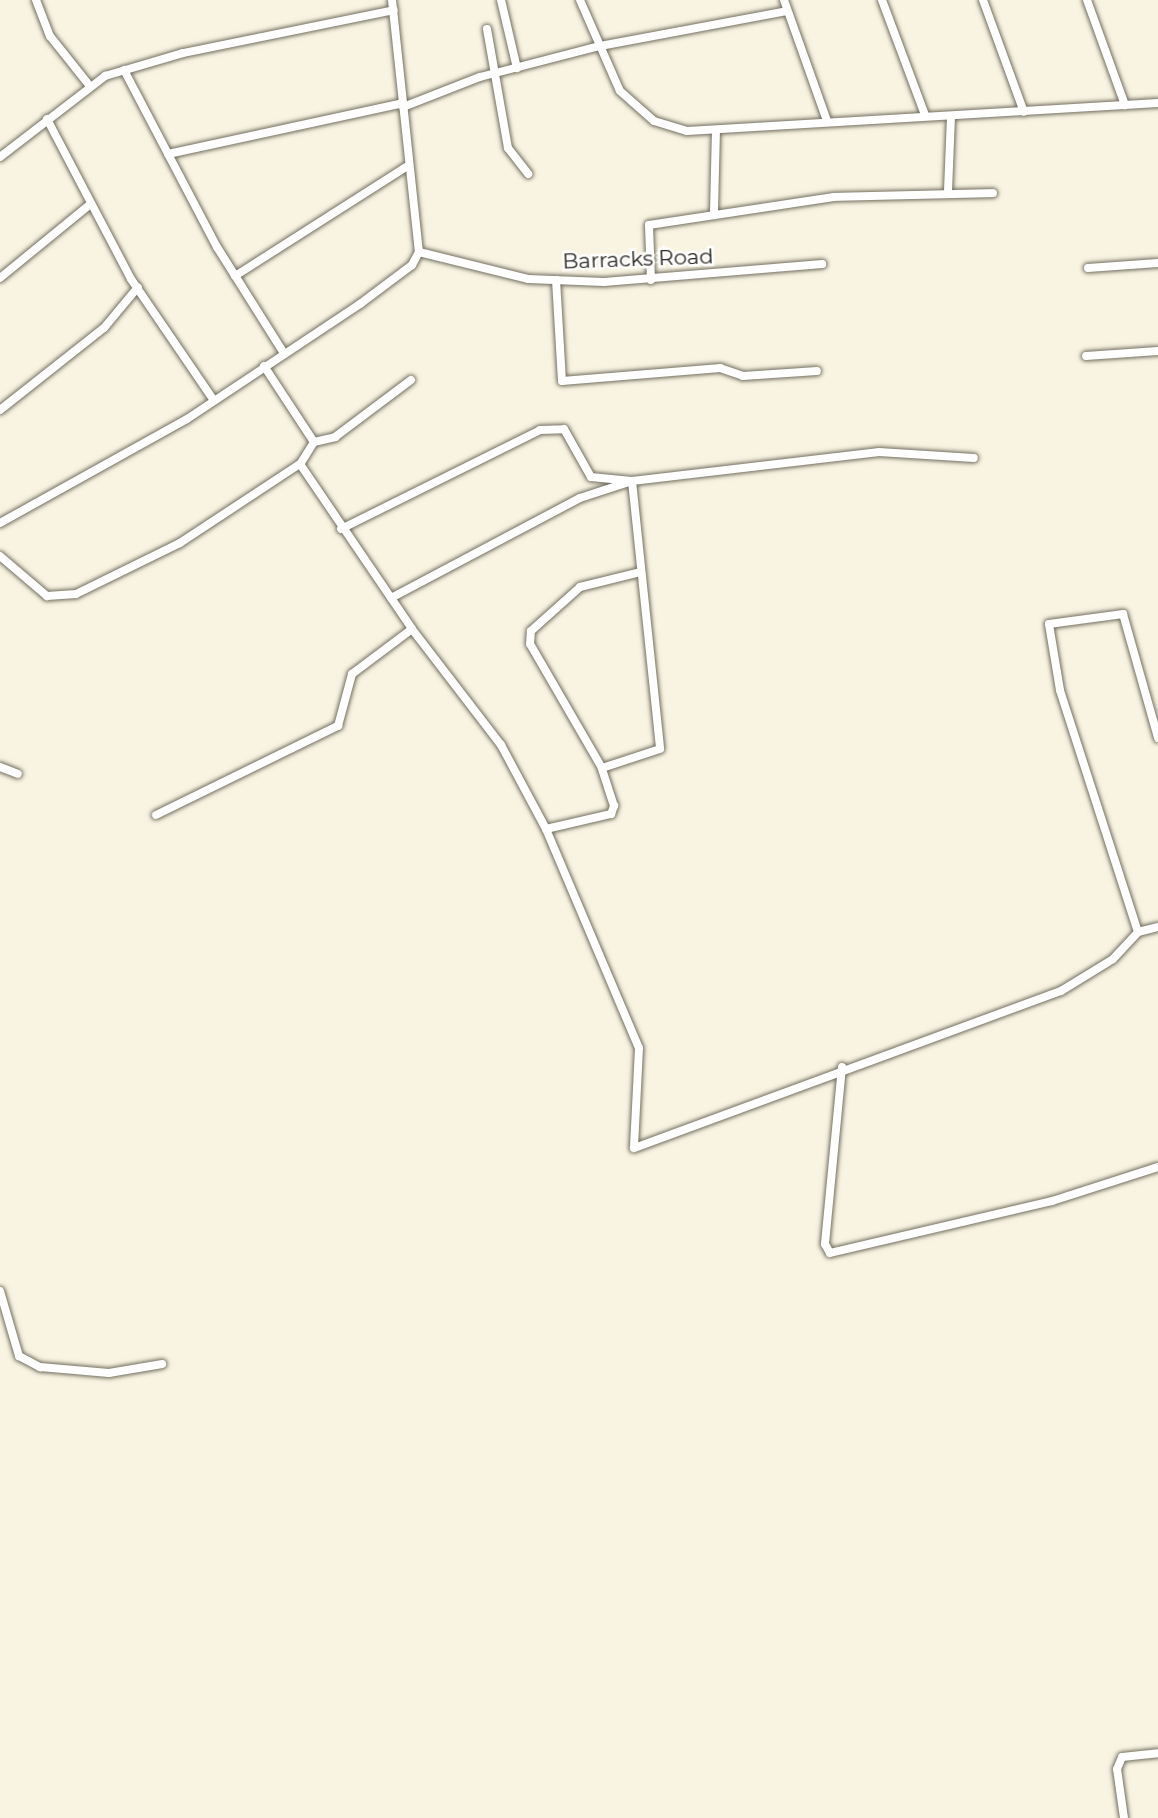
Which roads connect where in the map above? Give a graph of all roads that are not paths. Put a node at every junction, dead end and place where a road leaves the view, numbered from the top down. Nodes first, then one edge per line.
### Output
1 (36, 0) edge
2 (392, 0) edge
3 (501, 0) edge
4 (580, 0) edge
5 (784, 0) edge
6 (882, 0) edge
7 (983, 0) edge
8 (1087, 0) edge
9 (394, 10) junction
10 (787, 11) junction
11 (487, 29) dead end
12 (600, 46) junction
13 (517, 68) junction
14 (124, 70) junction
15 (494, 74) junction
16 (89, 85) junction
17 (1158, 103) edge
18 (403, 105) junction
19 (1125, 105) junction
20 (1024, 112) junction
21 (925, 115) junction
22 (951, 117) junction
23 (47, 119) junction
24 (827, 121) junction
25 (716, 130) junction
26 (168, 154) junction
27 (0, 157) edge
28 (406, 167) junction
29 (528, 174) dead end
30 (948, 191) junction
31 (993, 193) dead end
32 (88, 206) junction
33 (714, 211) junction
34 (419, 252) junction
35 (1158, 263) edge
36 (822, 264) dead end
37 (1088, 268) dead end
38 (235, 276) junction
39 (0, 278) edge
40 (556, 280) junction
41 (651, 281) junction
42 (138, 287) junction
43 (1158, 351) edge
44 (283, 352) junction
45 (1086, 356) dead end
46 (264, 366) junction
47 (817, 372) dead end
48 (411, 380) dead end
49 (213, 400) junction
50 (0, 410) edge
51 (314, 442) junction
52 (974, 458) dead end
53 (300, 464) junction
54 (632, 481) junction
55 (0, 523) edge
56 (341, 530) junction
57 (0, 556) edge
58 (641, 572) junction
59 (391, 598) junction
60 (412, 629) junction
61 (1158, 738) edge
62 (0, 767) edge
63 (602, 768) junction
64 (18, 774) dead end
65 (156, 815) dead end
66 (546, 829) junction
67 (1158, 927) edge
68 (1138, 932) junction
69 (842, 1067) junction
70 (1158, 1167) edge
71 (0, 1291) edge
72 (162, 1364) dead end
73 (1158, 1753) edge
74 (1124, 1818) edge

1 - 16 street
2 - 9 street
3 - 13 street
4 - 12 street
5 - 10 street
6 - 21 street
7 - 20 street
8 - 19 street
9 - 14 street
9 - 18 street
10 - 12 street
10 - 24 street
11 - 15 street
12 - 13 street
12 - 25 street
13 - 15 street
14 - 16 street
14 - 26 street
15 - 18 street
15 - 29 street
16 - 23 street
17 - 19 street
18 - 26 street
18 - 28 street
19 - 20 street
20 - 22 street
21 - 22 street
21 - 24 street
22 - 30 street
23 - 27 street
23 - 32 street
24 - 25 street
25 - 33 street
26 - 38 street
28 - 34 street
28 - 38 street
30 - 31 street
30 - 33 street
32 - 39 street
32 - 42 street
33 - 41 street
34 - 40 street, Barracks Road
34 - 44 street
35 - 37 street
36 - 41 street, Barracks Road
38 - 44 street
40 - 41 street, Barracks Road
40 - 47 street
42 - 49 street
42 - 50 street
43 - 45 street
44 - 46 street
46 - 49 street
46 - 51 street
48 - 51 street
49 - 55 street
51 - 53 street
52 - 54 street
53 - 56 street
53 - 57 street
54 - 56 street
54 - 58 street
54 - 59 street
56 - 59 street
58 - 63 street
58 - 63 street
59 - 60 street
60 - 65 street
60 - 66 street
61 - 68 street
62 - 64 street
63 - 66 street
66 - 69 street
67 - 68 street
68 - 69 street
69 - 70 street
71 - 72 street
73 - 74 street

